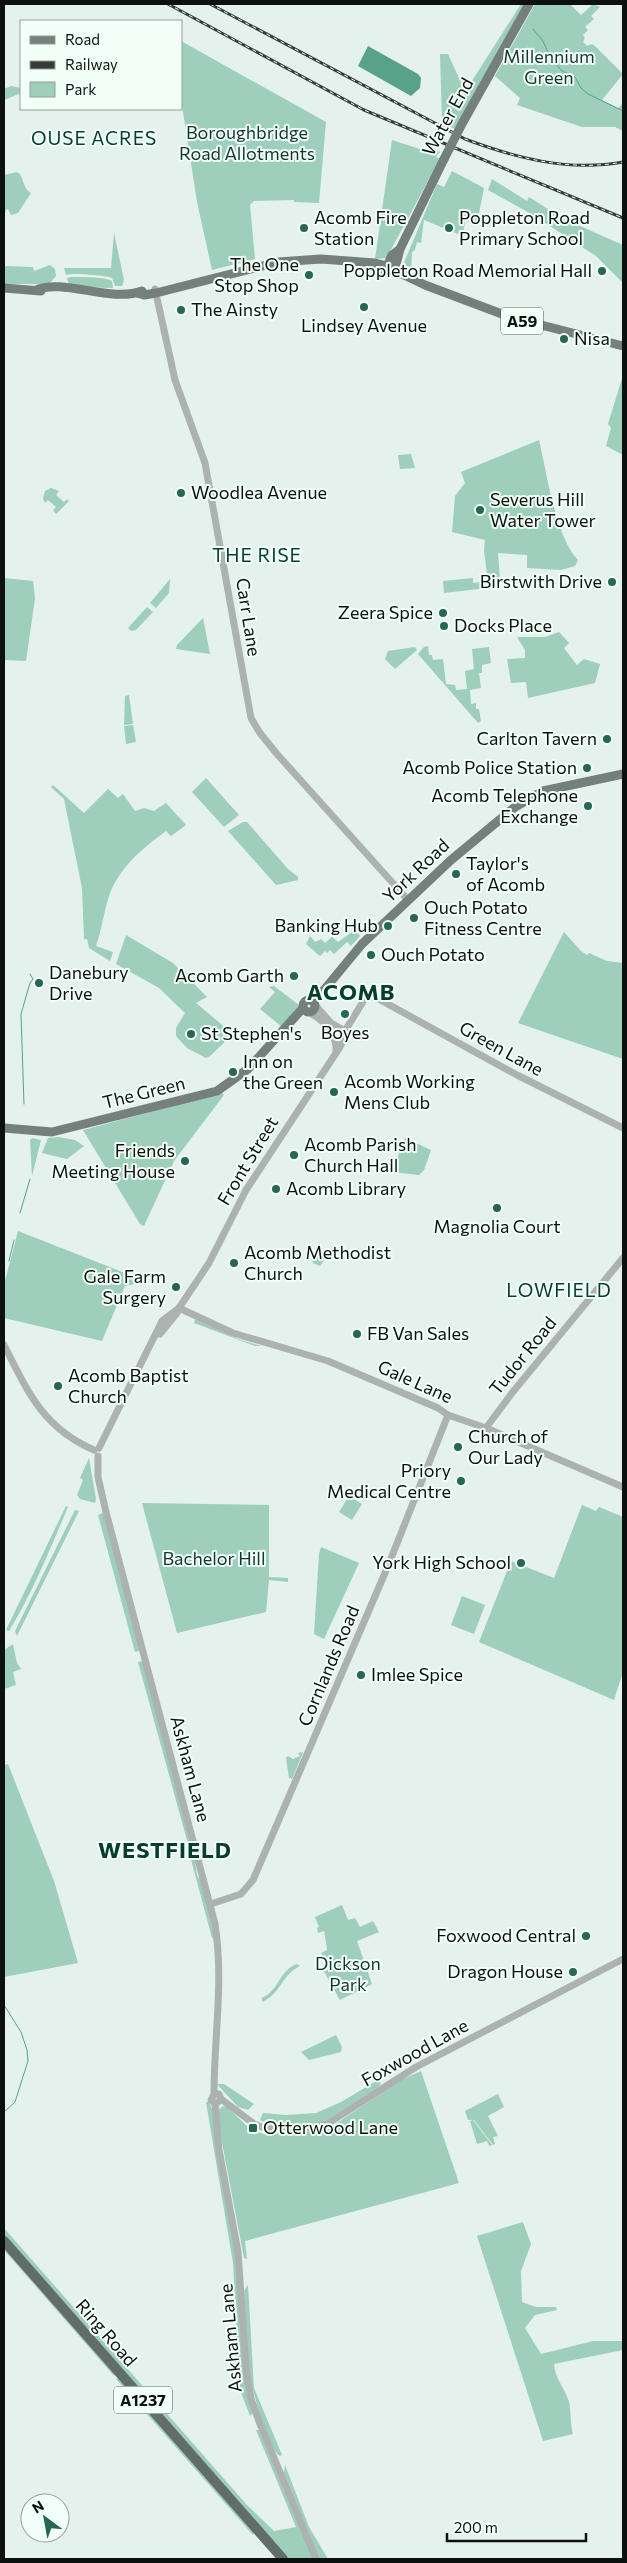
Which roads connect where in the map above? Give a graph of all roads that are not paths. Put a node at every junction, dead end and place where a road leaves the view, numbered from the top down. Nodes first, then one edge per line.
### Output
1 (529, 4) edge
2 (392, 270) junction
3 (4, 288) edge
4 (156, 294) junction
5 (623, 346) edge
6 (623, 774) edge
7 (408, 900) junction
8 (366, 998) joint
9 (311, 1007) junction
10 (342, 1033) junction
11 (334, 1037) junction
12 (336, 1051) junction
13 (233, 1082) joint
14 (4, 1128) edge
15 (623, 1128) edge
16 (623, 1258) edge
17 (182, 1307) junction
18 (4, 1345) edge
19 (448, 1415) junction
20 (486, 1428) junction
21 (97, 1451) junction
22 (623, 1486) edge
23 (211, 1904) junction
24 (623, 1959) edge
25 (214, 2094) junction
26 (221, 2099) junction
27 (215, 2104) junction
28 (4, 2241) edge
29 (283, 2559) edge
30 (316, 2559) edge

1 - 2 main road, Water End, bridge
2 - 4 main road, A59
2 - 5 main road, A59
3 - 4 main road, A59
4 - 7 street, Carr Lane
6 - 7 main road, York Road
7 - 9 main road, York Road
8 - 10 street, Front Street
8 - 15 street, Green Lane
9 - 10 street
9 - 11 street
9 - 13 main road, York Road
10 - 11 street
10 - 12 street, Front Street
11 - 12 street
12 - 17 street, Front Street
13 - 14 main road, The Green
16 - 20 street, Tudor Road
17 - 19 street, Gale Lane
17 - 21 street, Askham Lane
18 - 21 street
19 - 20 street, Gale Lane
19 - 23 street, Cornlands Road
20 - 22 street, Gale Lane
21 - 23 street, Askham Lane
23 - 25 street, Askham Lane
24 - 26 street, Foxwood Lane
25 - 26 street
25 - 27 street, Askham Lane
26 - 27 street
27 - 30 street, Askham Lane
28 - 29 highway, Ring Road / A1237

